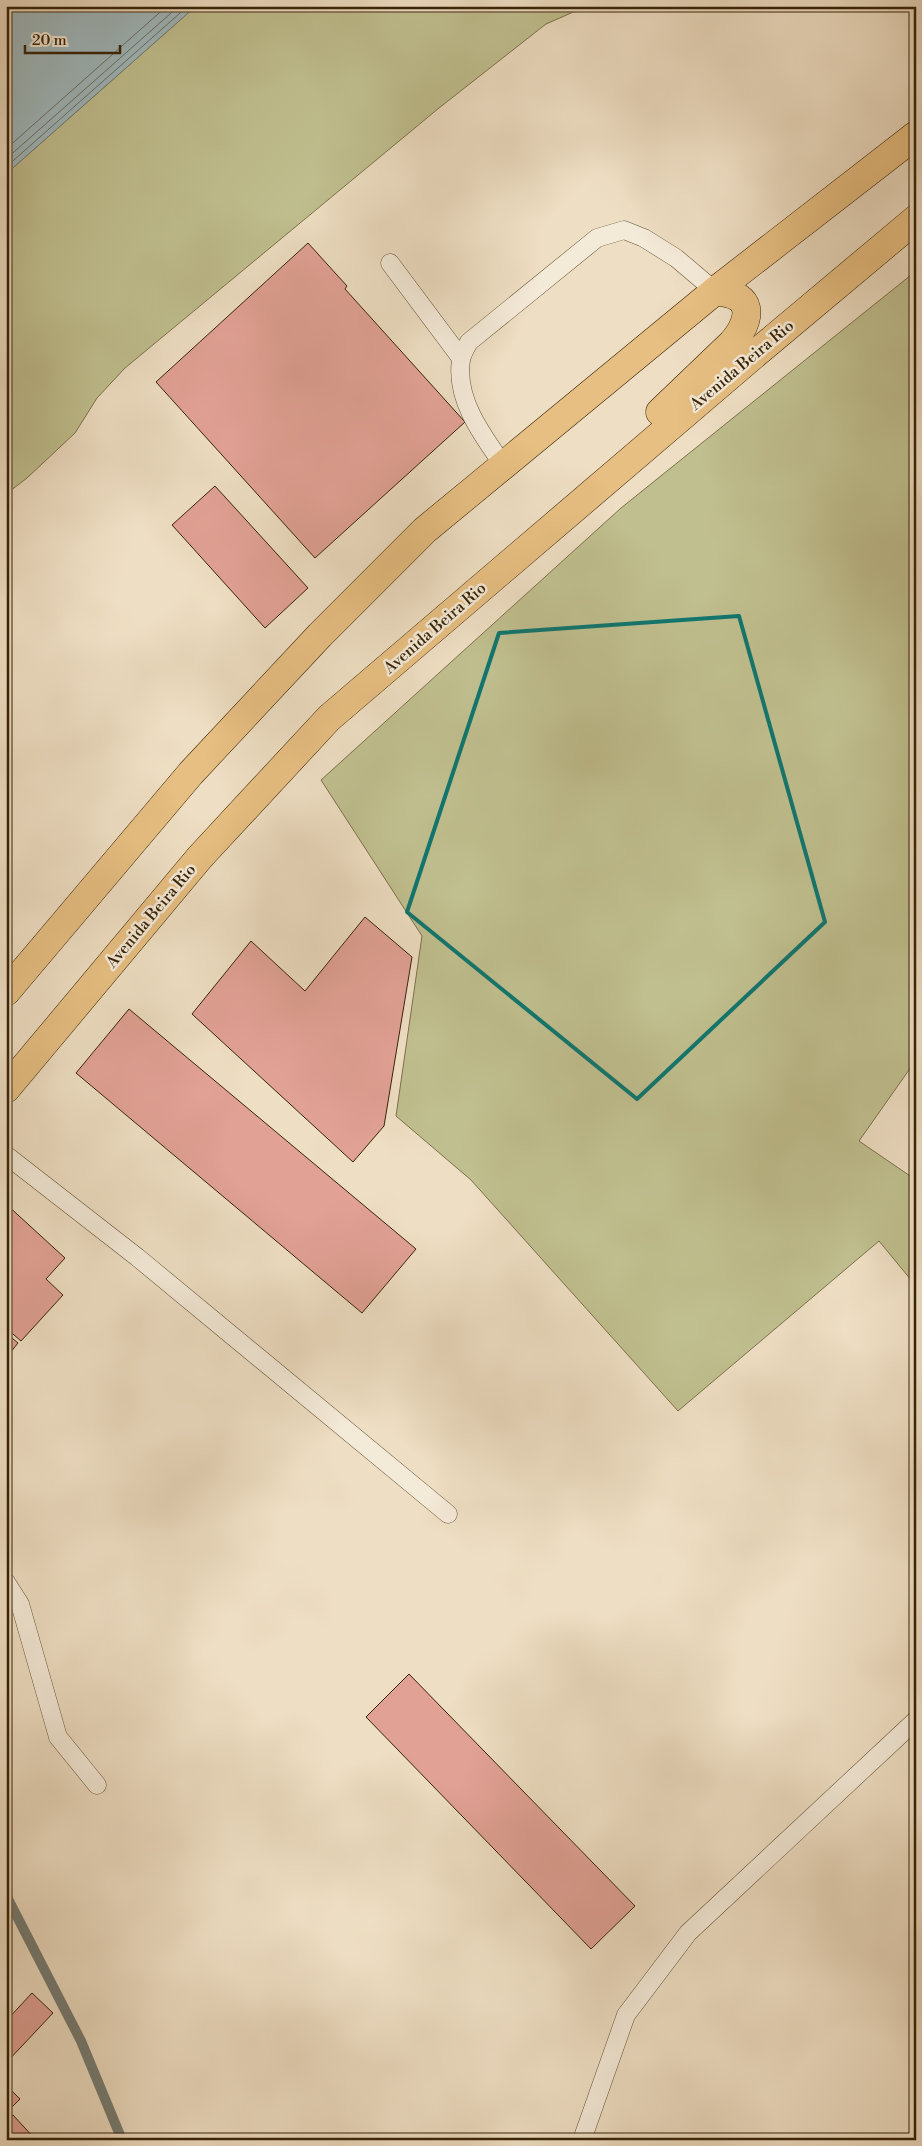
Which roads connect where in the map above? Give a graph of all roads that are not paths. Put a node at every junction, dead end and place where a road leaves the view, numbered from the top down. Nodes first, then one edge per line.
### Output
1 (916, 136) edge
2 (916, 219) edge
3 (390, 263) dead end
4 (716, 291) junction
5 (461, 358) junction
6 (504, 466) junction
7 (601, 485) junction
8 (6, 992) edge
9 (6, 1089) edge
10 (6, 1155) edge
11 (448, 1514) dead end
12 (6, 1582) edge
13 (916, 1720) edge
14 (97, 1785) dead end
15 (582, 2140) edge

1 - 4 main road
2 - 7 main road, Avenida Beira Rio
3 - 5 lane
4 - 5 lane
4 - 6 main road
4 - 7 main road
5 - 6 lane
6 - 8 main road
7 - 9 main road, Avenida Beira Rio
10 - 11 lane
12 - 14 lane
13 - 15 lane

